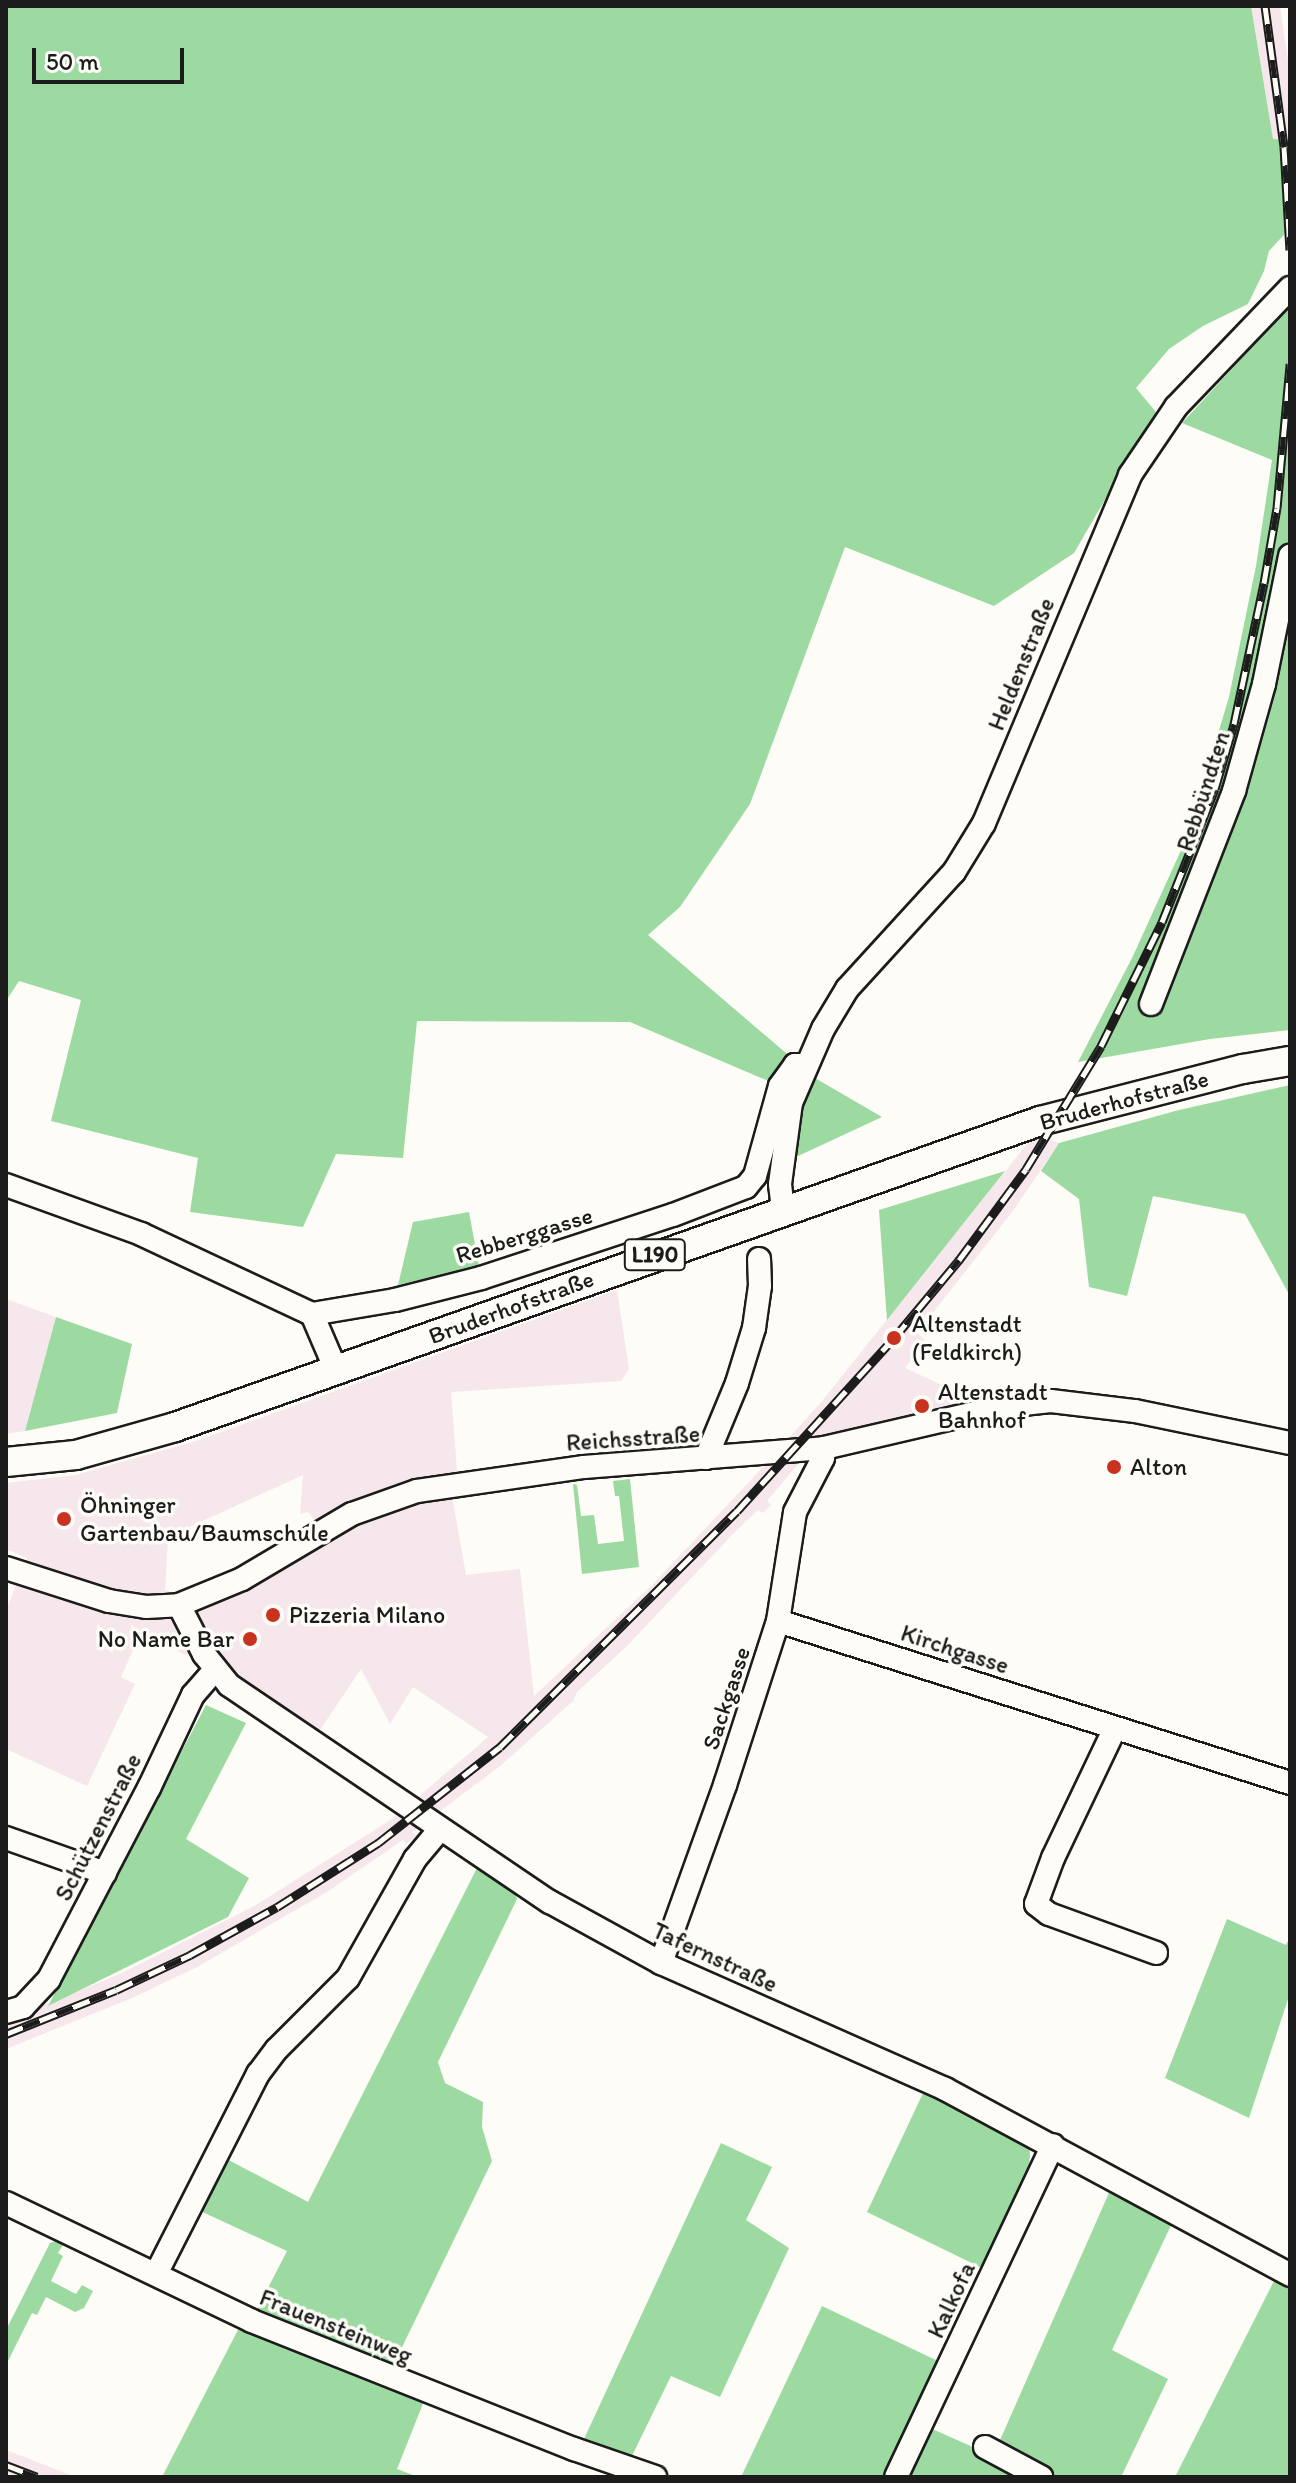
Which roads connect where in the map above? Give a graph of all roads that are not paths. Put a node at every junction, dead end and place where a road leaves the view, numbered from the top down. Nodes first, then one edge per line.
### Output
1 (1290, 288) edge
2 (1290, 556) edge
3 (1288, 588) edge
4 (1151, 1004) dead end
5 (1290, 1061) edge
6 (805, 1065) junction
7 (6, 1185) edge
8 (746, 1187) joint
9 (783, 1209) junction
10 (759, 1259) dead end
11 (312, 1314) junction
12 (336, 1370) junction
13 (1290, 1443) edge
14 (824, 1448) junction
15 (706, 1458) junction
16 (6, 1462) edge
17 (6, 1568) edge
18 (179, 1605) junction
19 (778, 1621) junction
20 (215, 1670) junction
21 (1115, 1728) junction
22 (1290, 1783) edge
23 (439, 1830) junction
24 (6, 1838) edge
25 (105, 1873) junction
26 (1156, 1953) dead end
27 (661, 1963) junction
28 (15, 2010) edge
29 (1053, 2145) junction
30 (6, 2203) edge
31 (156, 2274) junction
32 (1290, 2275) edge
33 (985, 2447) dead end
34 (655, 2477) edge
35 (896, 2477) edge
36 (1041, 2477) edge

1 - 6 street, Heldenstraße
2 - 3 street, Rebbündten
3 - 4 street, Rebbündten
5 - 9 main road, Bruderhofstraße / L190
6 - 8 street, Heldenstraße
6 - 9 street, Heldenstraße
7 - 11 street
8 - 11 street, Rebberggasse
9 - 12 main road, Bruderhofstraße / L190
10 - 15 street
11 - 12 street
12 - 16 main road, Bruderhofstraße / L190
13 - 14 street, Reichsstraße
14 - 15 street, Reichsstraße
14 - 19 street, Sackgasse
15 - 18 street, Reichsstraße
17 - 18 street, Reichsstraße
18 - 20 street, Tafernstraße
19 - 21 street, Kirchgasse
19 - 27 street, Sackgasse
20 - 23 street, Tafernstraße
20 - 25 street, Schützenstraße
21 - 22 street, Kirchgasse
21 - 26 street
23 - 27 street, Tafernstraße
23 - 31 street
24 - 25 street
25 - 28 street, Schützenstraße
27 - 29 street, Tafernstraße
29 - 32 street, Tafernstraße
29 - 35 street, Kalkofa
30 - 31 street, Frauensteinweg
31 - 34 street, Frauensteinweg
33 - 36 street

